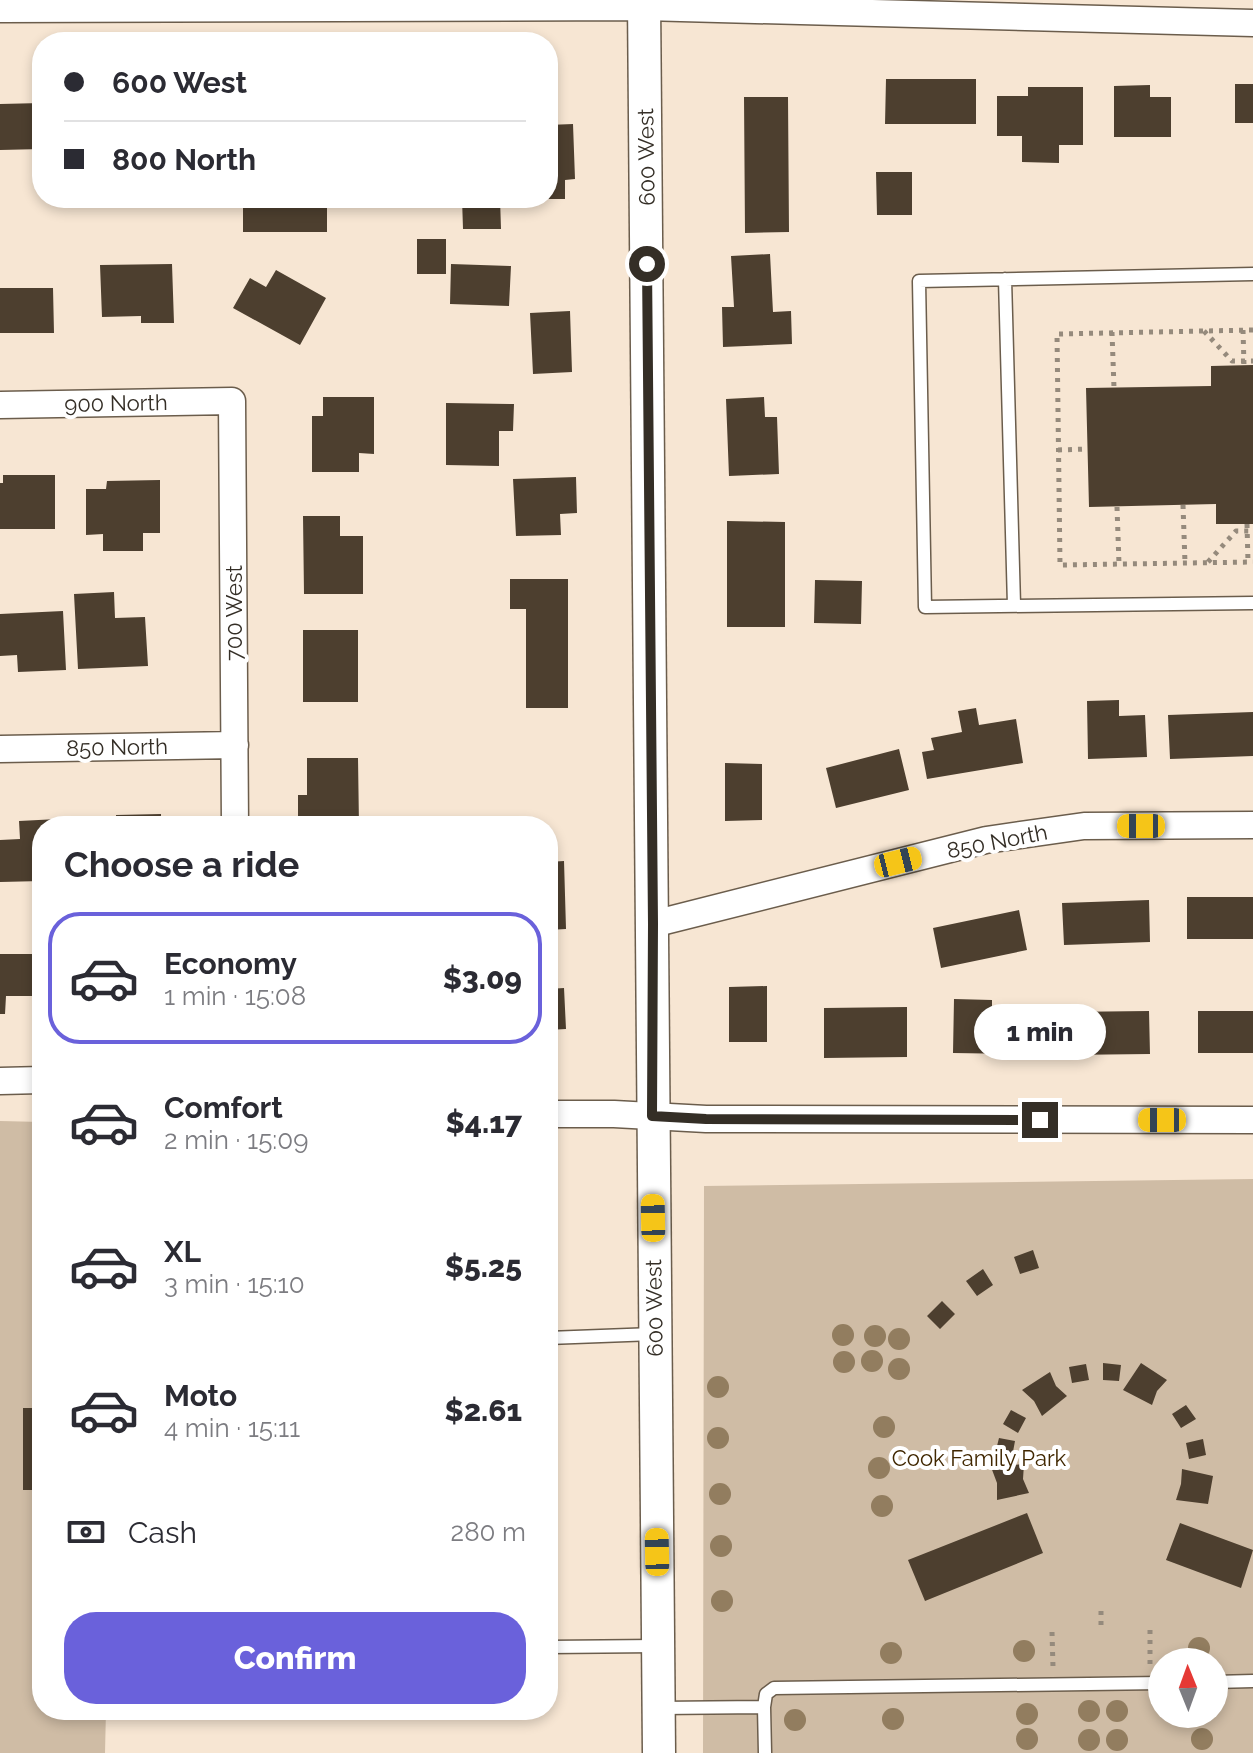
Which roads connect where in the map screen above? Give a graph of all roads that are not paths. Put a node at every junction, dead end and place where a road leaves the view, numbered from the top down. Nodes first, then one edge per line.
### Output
1 (644, 3) edge
2 (0, 9) edge
3 (1253, 23) edge
4 (1253, 274) edge
5 (1005, 279) junction
6 (232, 401) joint
7 (0, 405) edge
8 (1253, 603) edge
9 (1014, 605) junction
10 (235, 745) junction
11 (0, 749) edge
12 (235, 816) edge
13 (1253, 825) edge
14 (653, 924) junction
15 (32, 1080) edge
16 (0, 1081) edge
17 (558, 1114) edge
18 (652, 1116) junction
19 (1253, 1120) edge
20 (654, 1334) junction
21 (558, 1338) edge
22 (657, 1646) junction
23 (558, 1647) edge
24 (1253, 1681) edge
25 (1228, 1682) edge
26 (1148, 1683) edge
27 (764, 1707) junction
28 (658, 1708) junction
29 (659, 1753) edge
30 (765, 1753) edge

1 - 2 street
1 - 3 street
1 - 14 street, 600 West
4 - 5 lane
5 - 9 lane
5 - 9 lane
6 - 7 street, 900 North
6 - 10 street, 700 West
8 - 9 lane
10 - 11 street, 850 North
10 - 12 street, 700 West
13 - 14 street, 850 North
14 - 18 street, 600 West
15 - 16 street
17 - 18 street
18 - 19 street
18 - 20 street, 600 West
20 - 21 lane
20 - 22 street, 600 West
22 - 23 lane
22 - 28 street, 600 West
24 - 25 lane
26 - 27 lane
27 - 28 lane
27 - 30 lane
28 - 29 street, 600 West

